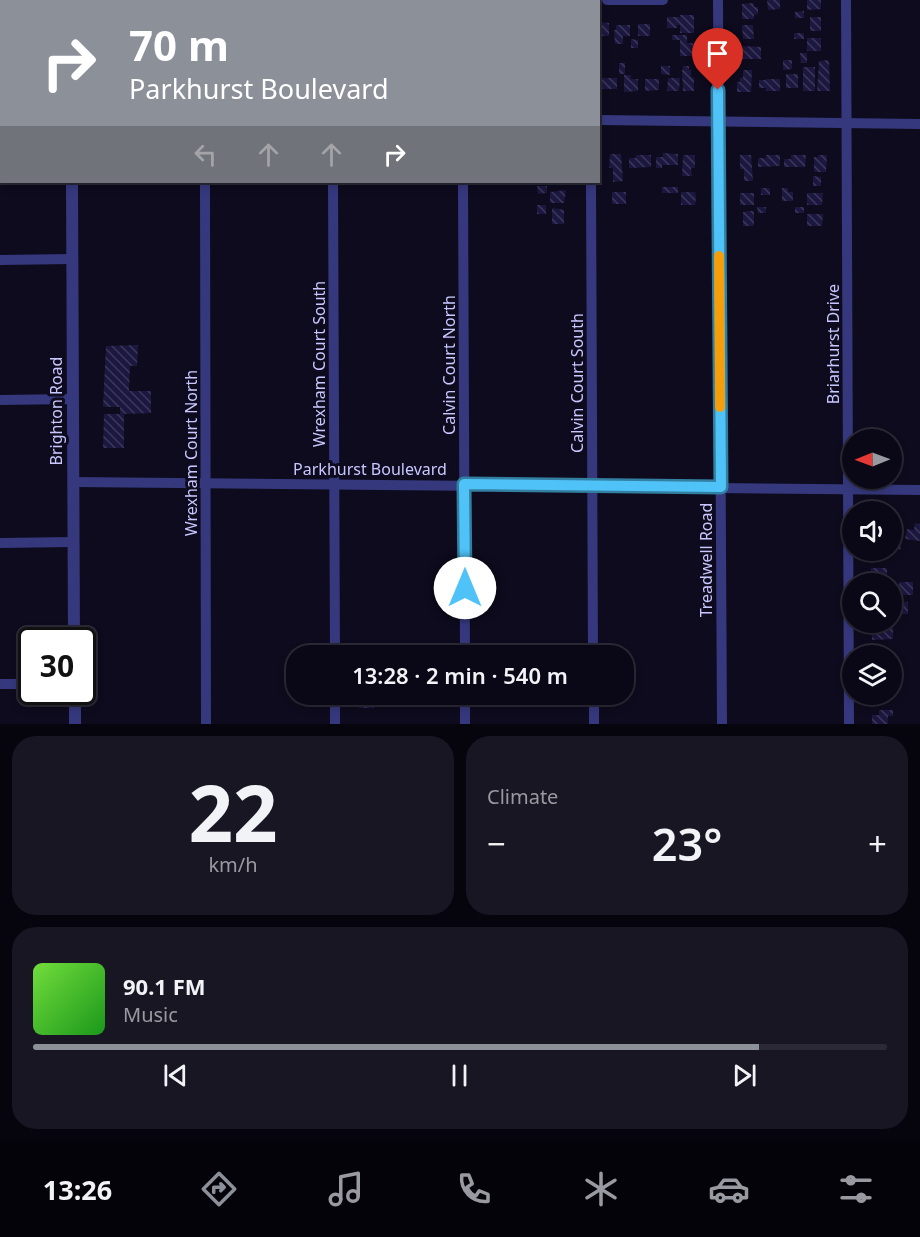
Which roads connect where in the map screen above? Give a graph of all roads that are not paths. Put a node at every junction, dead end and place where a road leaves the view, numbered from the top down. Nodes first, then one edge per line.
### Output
1 (607, 0) edge
2 (663, 0) edge
3 (718, 0) edge
4 (846, 0) edge
5 (600, 120) edge
6 (718, 121) junction
7 (847, 123) junction
8 (920, 124) edge
9 (72, 183) edge
10 (204, 183) edge
11 (333, 183) edge
12 (462, 183) edge
13 (591, 183) edge
14 (72, 259) junction
15 (0, 260) edge
16 (73, 399) junction
17 (0, 400) edge
18 (848, 429) edge
19 (73, 482) junction
20 (206, 483) junction
21 (334, 484) junction
22 (464, 484) junction
23 (592, 486) junction
24 (721, 487) junction
25 (842, 488) edge
26 (848, 489) edge
27 (884, 489) edge
28 (920, 490) edge
29 (74, 542) junction
30 (0, 543) edge
31 (74, 627) edge
32 (335, 645) edge
33 (465, 645) edge
34 (593, 645) edge
35 (0, 684) edge
36 (18, 684) edge
37 (75, 705) edge
38 (335, 705) edge
39 (465, 705) edge
40 (594, 705) edge
41 (75, 724) edge
42 (206, 724) edge
43 (335, 724) edge
44 (465, 724) edge
45 (594, 724) edge
46 (722, 724) edge
47 (849, 724) edge

1 - 2 street
3 - 6 street, Treadwell Road
4 - 7 street, Briarhurst Drive
5 - 6 street
6 - 7 street
6 - 24 street, Treadwell Road
7 - 8 street
7 - 18 street, Briarhurst Drive
9 - 14 street, Brighton Road
10 - 20 street, Wrexham Court North
11 - 21 street, Wrexham Court South
12 - 22 street, Calvin Court North
13 - 23 street, Calvin Court South
14 - 15 street
14 - 16 street, Brighton Road
16 - 17 street
16 - 19 street, Brighton Road
19 - 20 street, Parkhurst Boulevard
19 - 29 street, Brighton Road
20 - 21 street, Parkhurst Boulevard
20 - 42 street, Wrexham Court North
21 - 22 street, Parkhurst Boulevard
21 - 32 street, Wrexham Court South
22 - 23 street, Parkhurst Boulevard
22 - 33 street, Calvin Court North
23 - 24 street, Parkhurst Boulevard
23 - 34 street, Calvin Court South
24 - 25 street, Parkhurst Boulevard
24 - 46 street, Treadwell Road
26 - 47 street, Briarhurst Drive
27 - 28 street, Parkhurst Boulevard
29 - 30 street
29 - 31 street, Brighton Road
35 - 36 street
37 - 41 street
38 - 43 street
39 - 44 street
40 - 45 street

